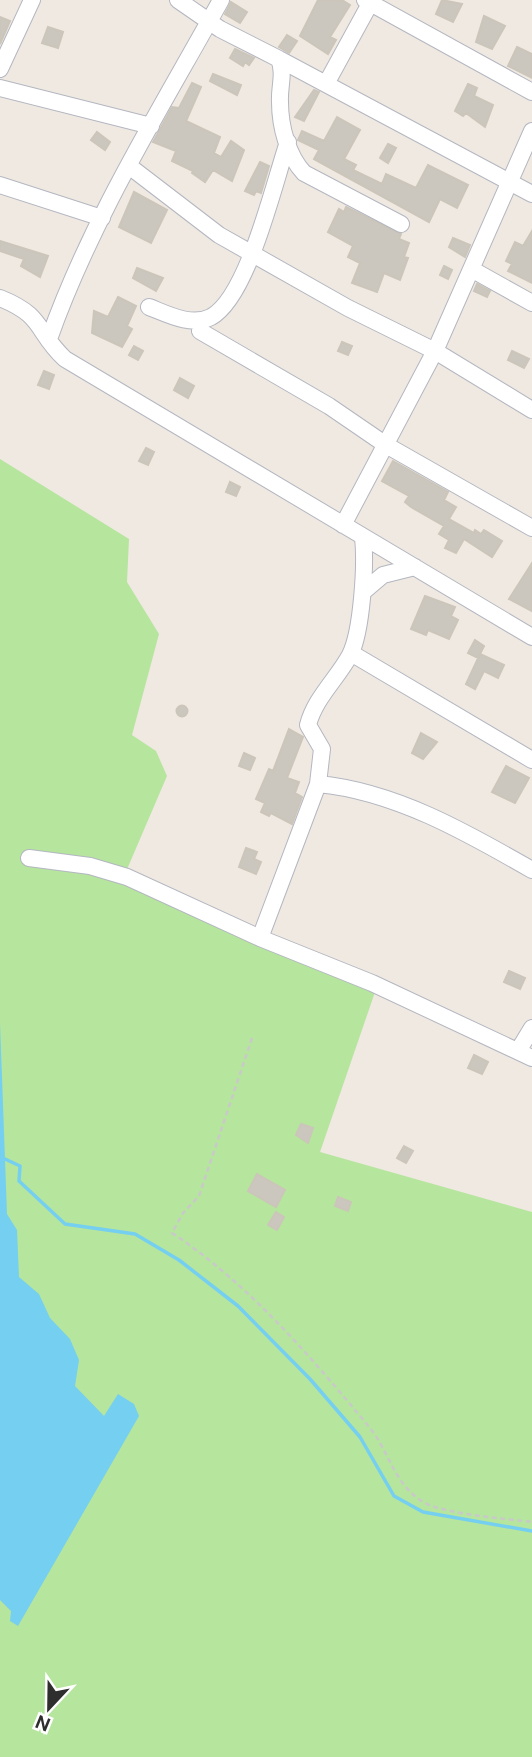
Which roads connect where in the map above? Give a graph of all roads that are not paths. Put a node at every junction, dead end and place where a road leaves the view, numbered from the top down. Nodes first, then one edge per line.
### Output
1 (32, 0) edge
2 (178, 0) edge
3 (221, 0) edge
4 (369, 1) edge
5 (210, 20) junction
6 (279, 59) junction
7 (0, 69) edge
8 (326, 84) junction
9 (0, 88) edge
10 (532, 92) edge
11 (151, 126) junction
12 (532, 131) edge
13 (288, 142) junction
14 (129, 166) junction
15 (509, 183) junction
16 (0, 185) edge
17 (532, 194) edge
18 (102, 218) junction
19 (401, 224) dead end
20 (252, 253) junction
21 (473, 270) junction
22 (0, 298) edge
23 (532, 303) edge
24 (149, 307) dead end
25 (200, 331) dead end
26 (49, 339) junction
27 (435, 351) junction
28 (532, 410) edge
29 (386, 445) junction
30 (343, 525) junction
31 (532, 528) edge
32 (363, 537) junction
33 (415, 567) junction
34 (363, 592) junction
35 (532, 637) edge
36 (351, 653) junction
37 (532, 760) edge
38 (318, 784) junction
39 (29, 858) dead end
40 (532, 870) edge
41 (260, 938) junction
42 (532, 1028) edge
43 (525, 1054) edge

1 - 7 street
2 - 5 street
3 - 5 street
4 - 8 street
4 - 10 street
5 - 6 street
5 - 11 street
6 - 8 street
6 - 13 street
8 - 15 street
9 - 11 street
11 - 14 street
12 - 15 street
13 - 19 street
13 - 20 street
14 - 18 street
14 - 20 street
15 - 17 street
15 - 21 street
16 - 18 street
18 - 26 street
20 - 24 street
20 - 27 street
21 - 23 street
21 - 27 street
22 - 26 street
25 - 29 street
26 - 30 street
27 - 28 street
27 - 29 street
29 - 30 street
29 - 31 street
30 - 32 street
32 - 33 street
32 - 34 street
33 - 34 street
33 - 35 street
34 - 36 street
36 - 37 street
36 - 38 street
38 - 40 street
38 - 41 street
39 - 41 street
41 - 43 street
42 - 43 street

